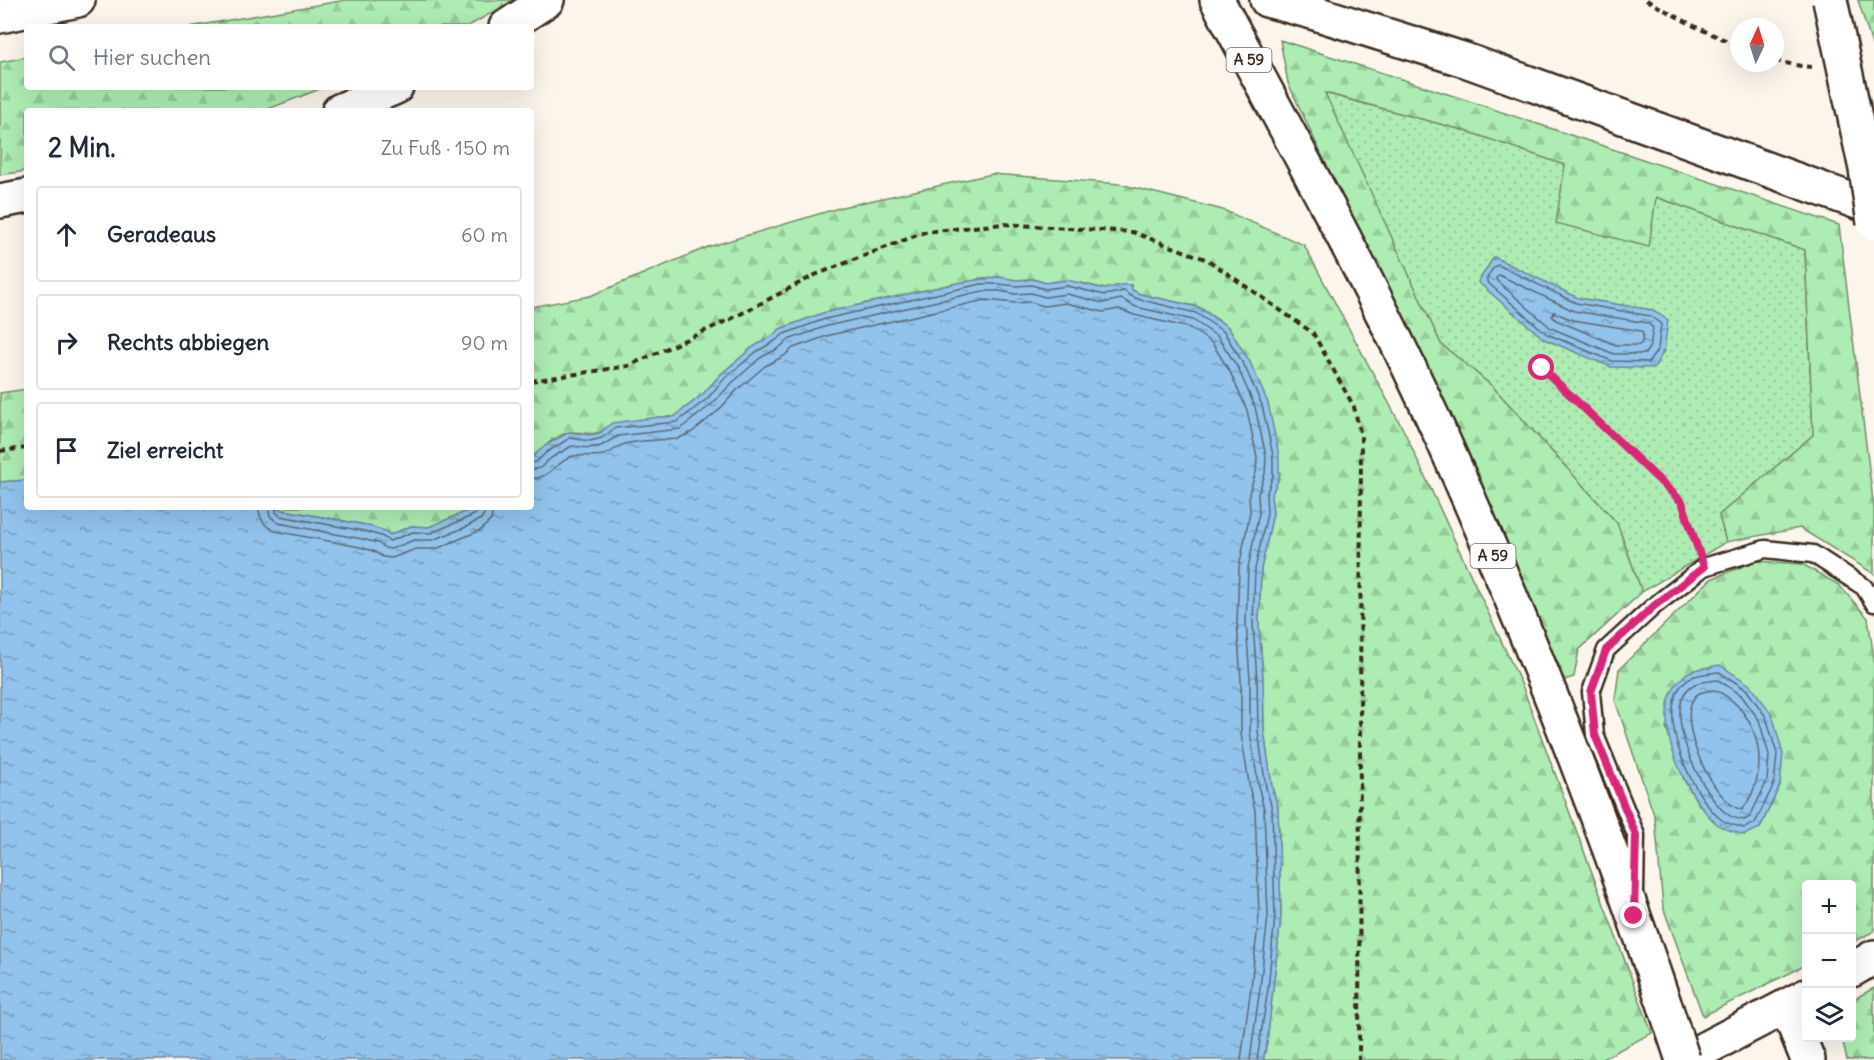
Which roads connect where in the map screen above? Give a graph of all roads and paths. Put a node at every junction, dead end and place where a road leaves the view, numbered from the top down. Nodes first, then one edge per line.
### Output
1 (78, 0) edge
2 (547, 0) edge
3 (1217, 0) edge
4 (1267, 0) edge
5 (1646, 0) edge
6 (1830, 0) edge
7 (0, 16) edge
8 (511, 24) edge
9 (1730, 42) edge
10 (389, 90) edge
11 (346, 108) edge
12 (24, 197) edge
13 (0, 201) edge
14 (1874, 208) edge
15 (1874, 223) edge
16 (1542, 368) dead end
17 (534, 381) edge
18 (24, 448) edge
19 (0, 451) edge
20 (1704, 567) junction
21 (1874, 603) edge
22 (1634, 916) junction
23 (1874, 957) edge
24 (1856, 967) edge
25 (1797, 1001) edge
26 (1359, 1060) edge
27 (1683, 1060) edge
28 (1808, 1060) edge

1 - 7 main road
2 - 8 main road
3 - 22 main road, A 59
4 - 14 main road
5 - 9 path
6 - 15 main road, bridge
10 - 11 main road
12 - 13 main road
16 - 20 path
17 - 26 path
18 - 19 path
20 - 21 lane
20 - 22 lane
22 - 27 main road, A 59, bridge
23 - 24 main road
25 - 27 main road
25 - 28 main road

